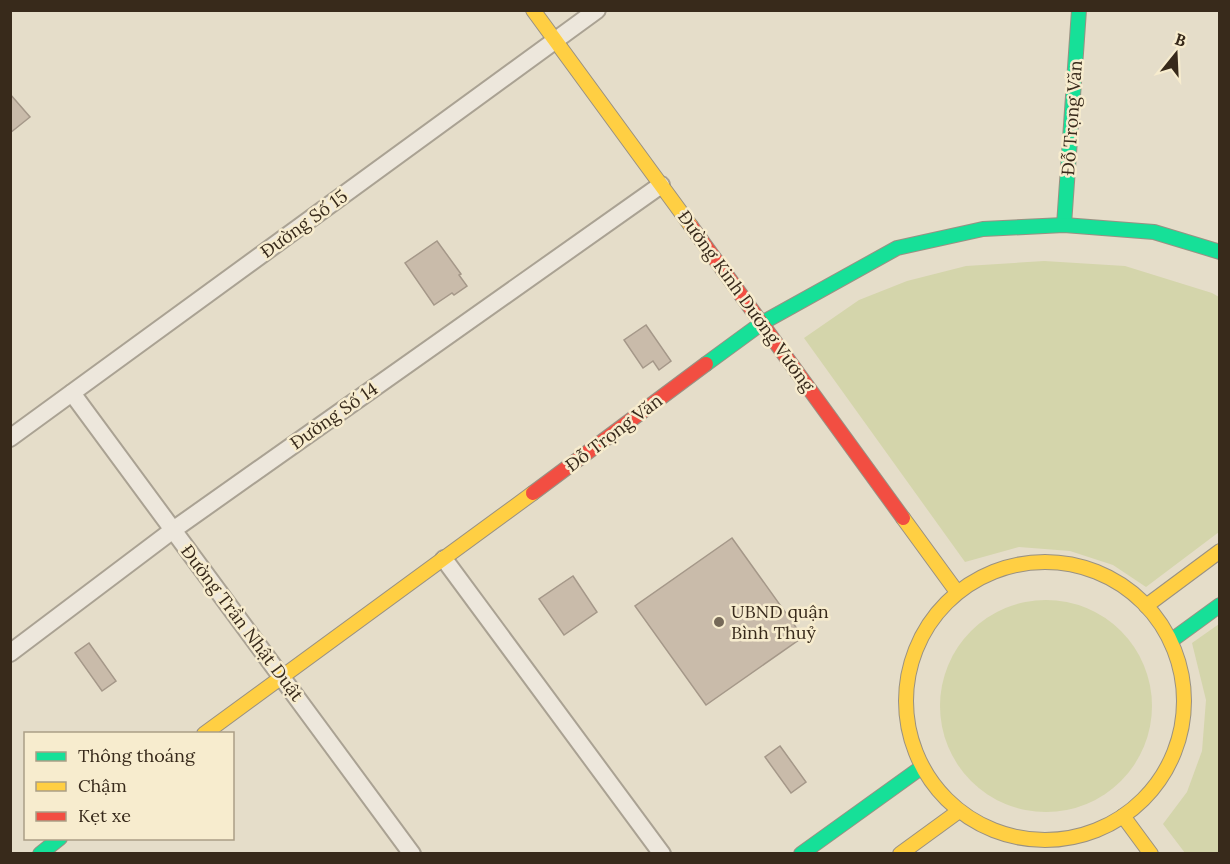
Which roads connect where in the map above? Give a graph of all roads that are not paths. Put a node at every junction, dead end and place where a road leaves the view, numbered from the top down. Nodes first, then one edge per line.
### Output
1 (533, 10) edge
2 (597, 10) edge
3 (1079, 10) edge
4 (557, 41) junction
5 (662, 185) junction
6 (1064, 225) junction
7 (1220, 252) edge
8 (762, 323) junction
9 (72, 393) junction
10 (10, 438) edge
11 (173, 530) junction
12 (1220, 551) edge
13 (444, 559) junction
14 (957, 592) junction
15 (1220, 605) edge
16 (1146, 606) junction
17 (1172, 640) junction
18 (10, 653) edge
19 (282, 676) junction
20 (207, 732) edge
21 (922, 767) junction
22 (959, 811) junction
23 (1123, 816) junction
24 (58, 840) edge
25 (40, 854) edge
26 (412, 854) edge
27 (662, 854) edge
28 (801, 854) edge
29 (900, 854) edge
30 (1151, 854) edge

1 - 4 street, Đường Kinh Dương Vương
2 - 4 street, Đường Số 15
3 - 6 street, Đỗ Trọng Văn
4 - 5 street, Đường Kinh Dương Vương
4 - 9 street, Đường Số 15
5 - 8 street, Đường Kinh Dương Vương
5 - 11 street, Đường Số 14
6 - 7 street, Đỗ Trọng Văn
6 - 8 street, Đỗ Trọng Văn
8 - 13 street, Đỗ Trọng Văn
8 - 14 street, Đường Kinh Dương Vương
9 - 10 street, Đường Số 15
9 - 11 street, Đường Trần Nhật Duật
11 - 18 street, Đường Số 14
11 - 19 street, Đường Trần Nhật Duật
12 - 16 street
13 - 19 street, Đỗ Trọng Văn
13 - 27 street
14 - 16 street
14 - 21 street
15 - 17 street
16 - 17 street
17 - 23 street
19 - 20 street, Đỗ Trọng Văn
19 - 26 street, Đường Trần Nhật Duật
21 - 22 street
21 - 28 street
22 - 23 street
22 - 29 street
23 - 30 street
24 - 25 street

